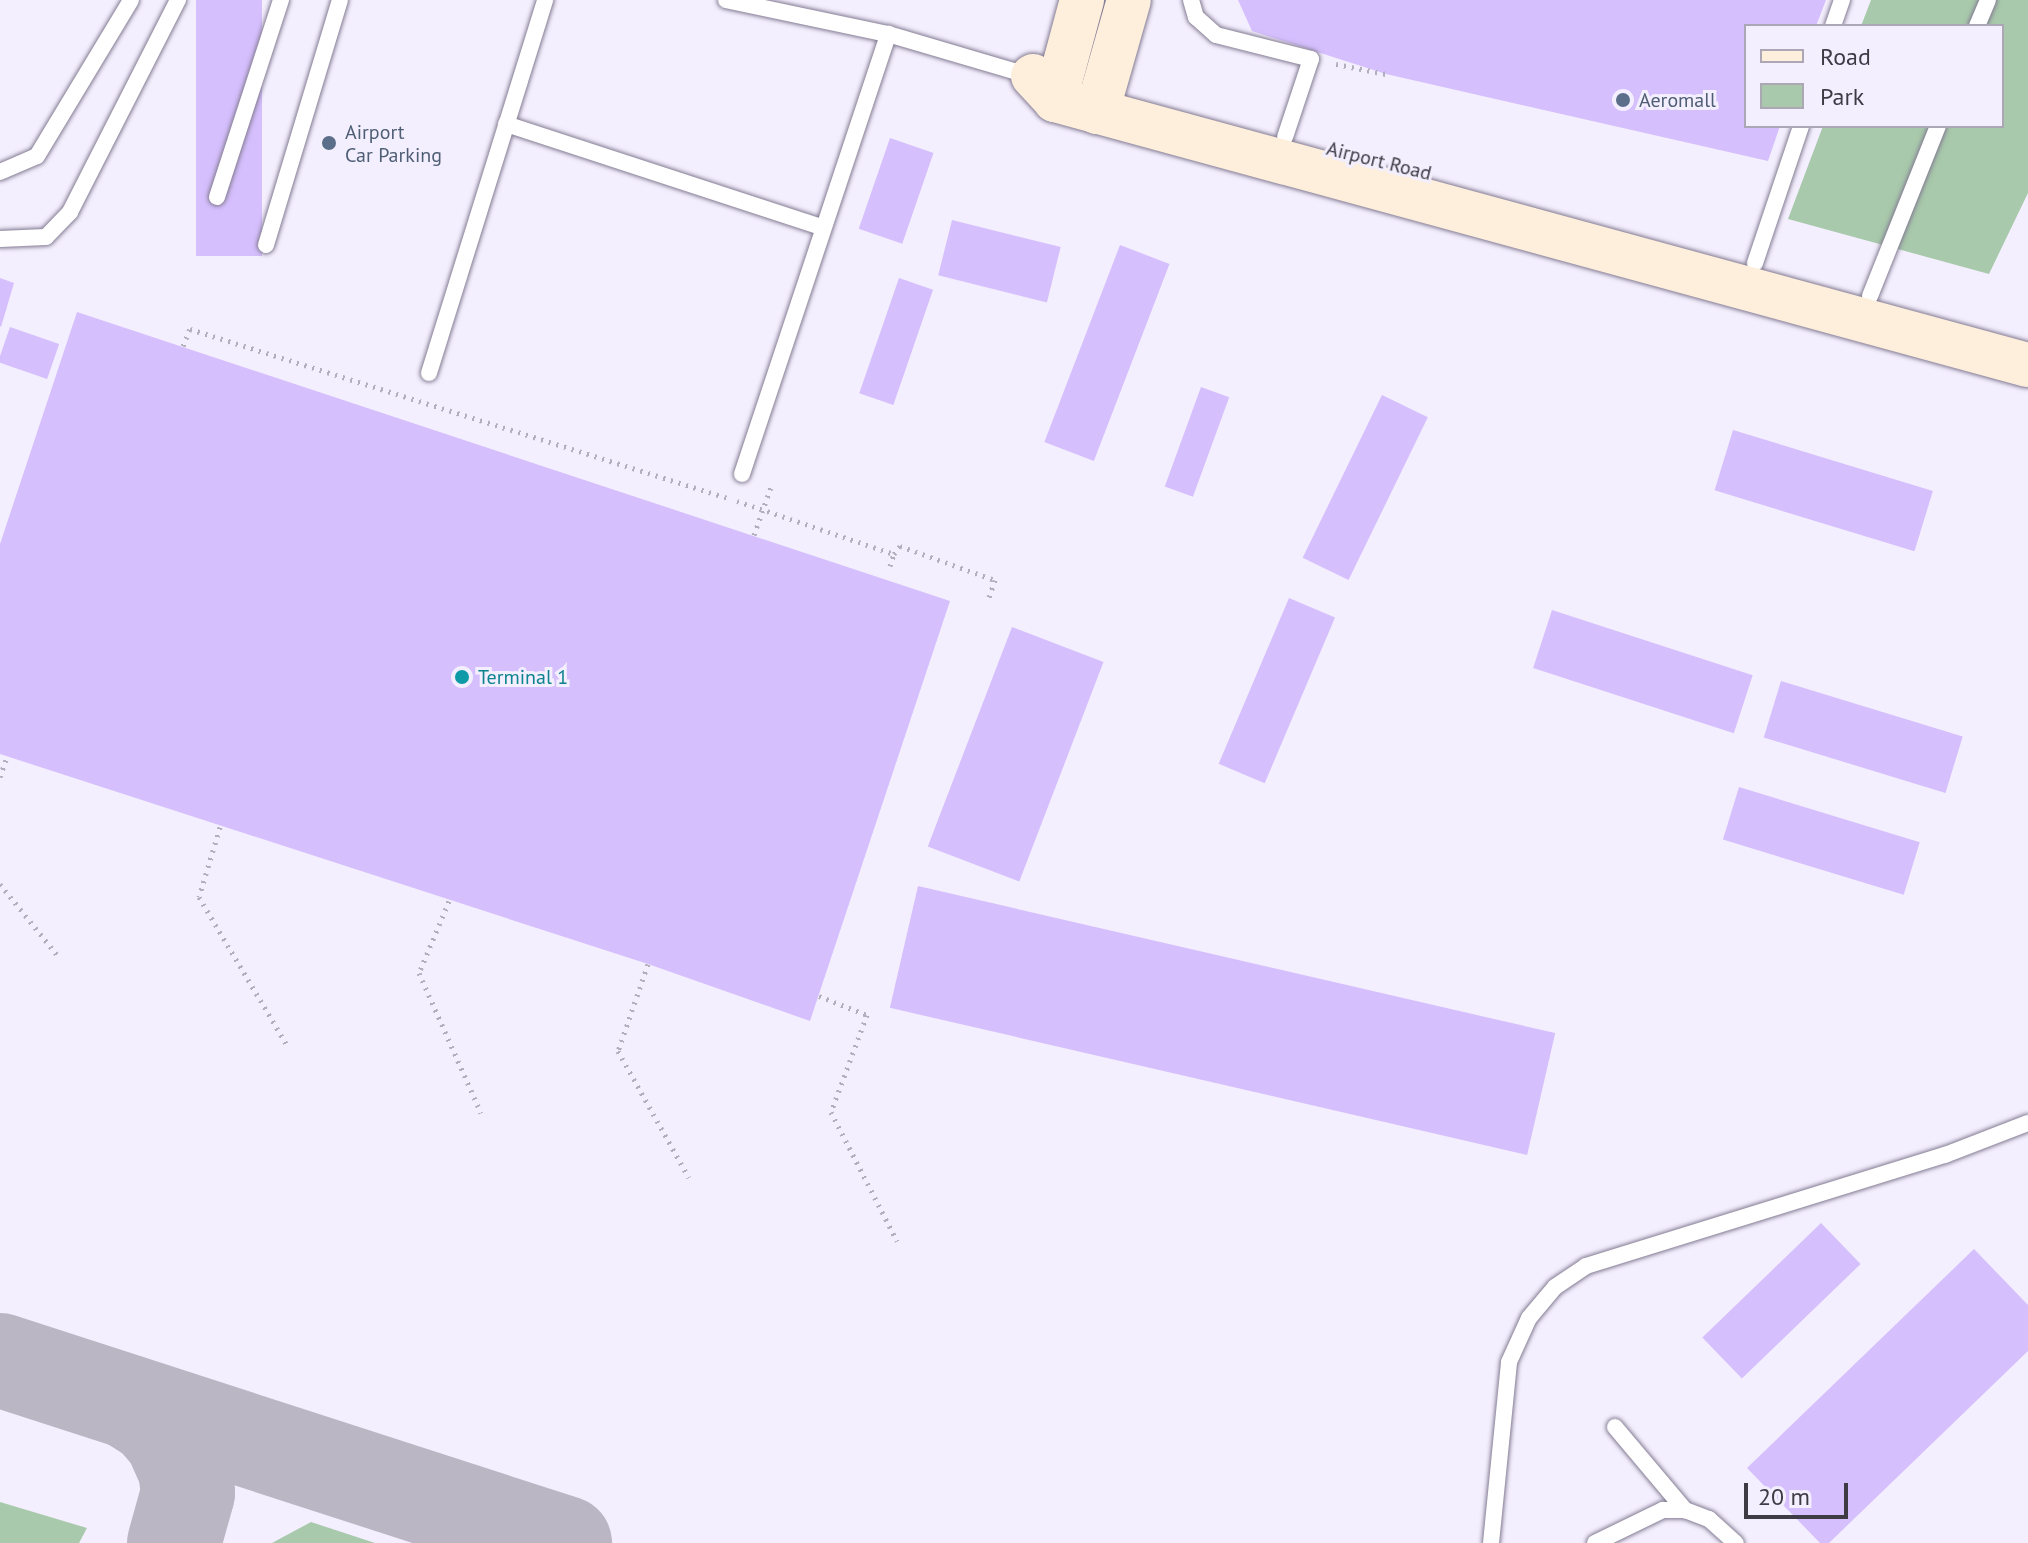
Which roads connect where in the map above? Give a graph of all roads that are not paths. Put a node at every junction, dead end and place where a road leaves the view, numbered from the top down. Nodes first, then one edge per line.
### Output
1 (131, 0) edge
2 (178, 0) edge
3 (281, 0) edge
4 (340, 0) edge
5 (545, 0) edge
6 (726, 0) edge
7 (1082, 0) edge
8 (1129, 0) edge
9 (1191, 0) edge
10 (1842, 0) edge
11 (1988, 0) edge
12 (1834, 24) edge
13 (1978, 24) edge
14 (888, 34) junction
15 (1050, 84) junction
16 (1100, 100) junction
17 (506, 124) junction
18 (1800, 128) edge
19 (1937, 128) edge
20 (1285, 137) junction
21 (0, 172) edge
22 (217, 197) dead end
23 (822, 227) junction
24 (0, 239) edge
25 (266, 245) dead end
26 (1755, 263) junction
27 (1870, 296) junction
28 (2028, 338) edge
29 (2028, 365) edge
30 (429, 373) dead end
31 (742, 474) dead end
32 (2028, 1123) edge
33 (1615, 1427) dead end
34 (1685, 1510) junction
35 (1491, 1543) edge
36 (1595, 1543) edge
37 (1736, 1543) edge

1 - 21 lane
2 - 24 lane
3 - 22 lane
4 - 25 lane
5 - 17 lane
6 - 14 lane, Airport Road
7 - 15 main road
8 - 16 main road
9 - 20 lane
10 - 12 lane
11 - 13 lane
14 - 15 lane, Airport Road
14 - 23 lane
15 - 16 main road, Airport Road
16 - 20 main road, Airport Road
16 - 29 main road
17 - 23 lane
17 - 30 lane
18 - 26 lane
19 - 27 lane
20 - 26 main road, Airport Road
23 - 31 lane
26 - 27 main road, Airport Road
27 - 28 main road, Airport Road
32 - 35 lane
33 - 34 lane
34 - 36 lane
34 - 37 lane

